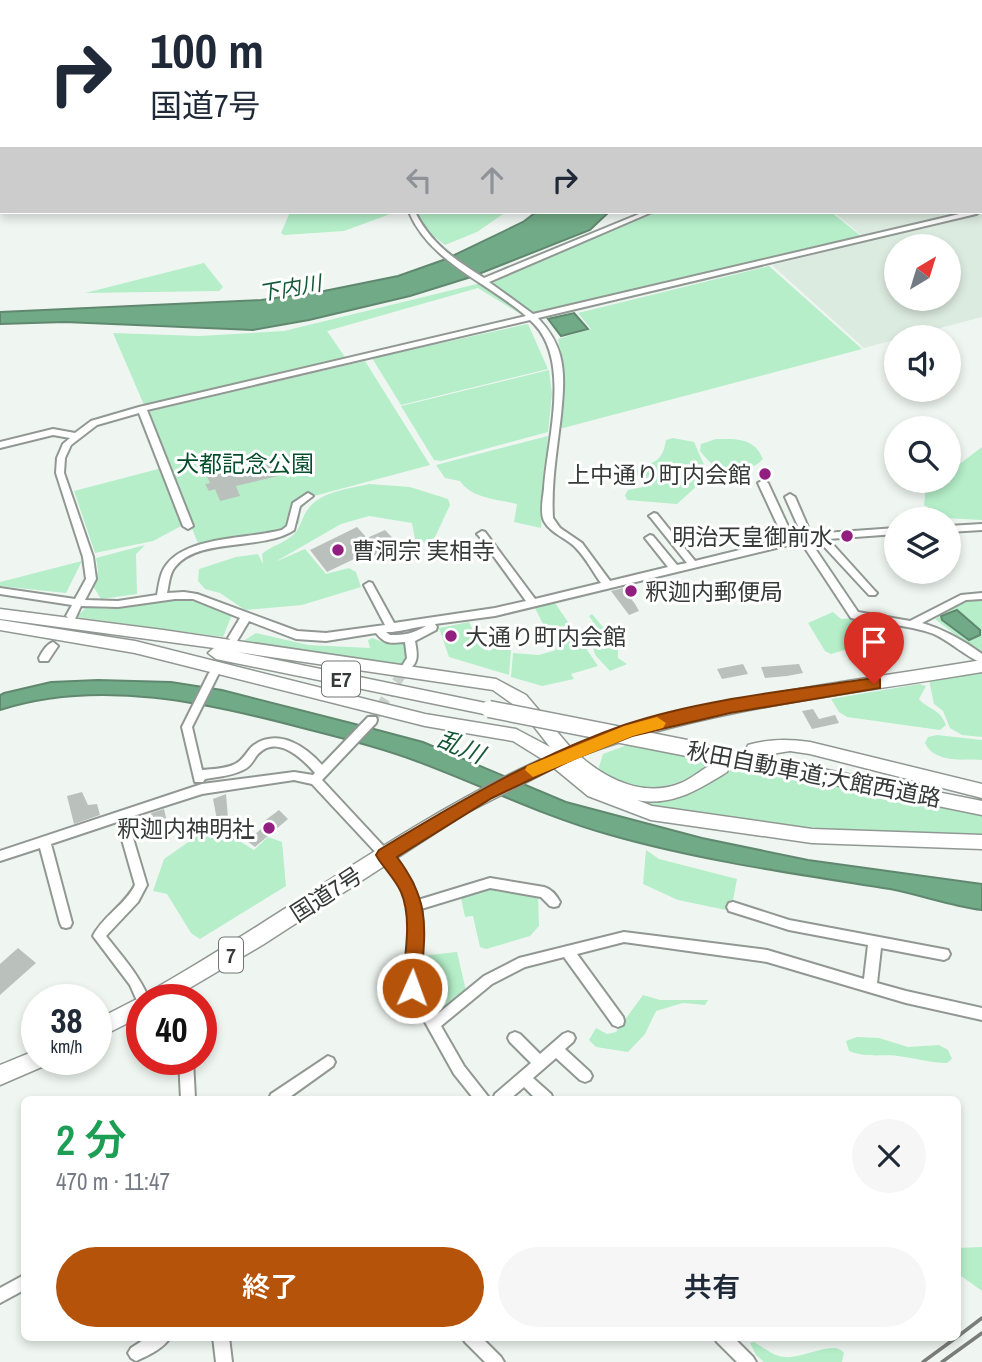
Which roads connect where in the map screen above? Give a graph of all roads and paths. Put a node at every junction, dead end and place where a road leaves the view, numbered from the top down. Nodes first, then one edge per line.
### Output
1 (413, 214) edge
2 (644, 214) edge
3 (968, 214) edge
4 (484, 281) junction
5 (532, 318) junction
6 (142, 408) junction
7 (75, 436) junction
8 (0, 445) edge
9 (763, 483) dead end
10 (308, 496) dead end
11 (790, 497) dead end
12 (654, 516) dead end
13 (188, 526) dead end
14 (982, 527) edge
15 (961, 528) edge
16 (884, 532) edge
17 (482, 534) dead end
18 (820, 536) junction
19 (805, 537) junction
20 (650, 538) dead end
21 (790, 541) junction
22 (693, 564) junction
23 (675, 569) junction
24 (369, 585) dead end
25 (608, 585) junction
26 (0, 591) edge
27 (872, 593) dead end
28 (982, 596) edge
29 (162, 597) junction
30 (80, 601) junction
31 (533, 603) junction
32 (0, 614) edge
33 (246, 617) junction
34 (455, 620) junction
35 (77, 621) junction
36 (914, 623) junction
37 (0, 624) edge
38 (392, 629) junction
39 (379, 630) junction
40 (233, 638) dead end
41 (410, 638) junction
42 (53, 646) dead end
43 (194, 649) junction
44 (44, 658) dead end
45 (982, 659) edge
46 (407, 666) tunnel mouth
47 (982, 666) edge
48 (211, 678) dead end
49 (372, 720) tunnel mouth
50 (754, 750) dead end
51 (561, 757) junction
52 (721, 767) dead end
53 (198, 775) junction
54 (318, 777) junction
55 (202, 789) junction
56 (982, 791) edge
57 (982, 808) edge
58 (121, 816) junction
59 (44, 841) junction
60 (982, 842) edge
61 (385, 855) junction
62 (0, 856) edge
63 (554, 901) dead end
64 (414, 906) junction
65 (733, 907) dead end
66 (66, 923) dead end
67 (875, 942) junction
68 (567, 951) junction
69 (944, 954) dead end
70 (136, 984) edge
71 (180, 984) edge
72 (870, 985) junction
73 (982, 1014) edge
74 (618, 1021) dead end
75 (433, 1025) junction
76 (515, 1038) dead end
77 (568, 1038) dead end
78 (556, 1049) junction
79 (328, 1062) dead end
80 (540, 1063) junction
81 (21, 1066) edge
82 (0, 1075) edge
83 (187, 1075) edge
84 (585, 1076) dead end
85 (524, 1078) junction
86 (188, 1096) edge
87 (280, 1096) edge
88 (481, 1096) edge
89 (503, 1096) edge
90 (543, 1096) edge
91 (21, 1284) edge
92 (0, 1296) edge
93 (156, 1341) edge
94 (221, 1341) edge
95 (474, 1341) edge
96 (729, 1341) edge
97 (136, 1353) dead end
98 (224, 1362) edge
99 (496, 1362) edge
100 (748, 1362) edge

1 - 4 street
2 - 4 street
3 - 5 street
4 - 5 street
5 - 6 street
5 - 25 street
6 - 7 street
6 - 13 street
7 - 8 street
7 - 30 street
9 - 21 street
10 - 29 street
11 - 19 street
12 - 22 street
14 - 15 street
16 - 18 street
17 - 31 street
18 - 19 street
18 - 27 street
19 - 21 street
19 - 36 street
20 - 23 street
21 - 22 street
22 - 23 street
23 - 25 street
24 - 38 street
25 - 31 street
26 - 30 street
28 - 36 street
29 - 30 street
29 - 33 street
30 - 35 street
31 - 34 street
32 - 35 highway, 秋田自動車道;大館西道路 / E7
33 - 39 street
33 - 40 street
34 - 38 street
34 - 41 street
35 - 43 highway, 秋田自動車道;大館西道路 / E7
35 - 51 highway
36 - 45 street
37 - 43 highway, 秋田自動車道;大館西道路 / E7
37 - 51 highway
38 - 39 street
39 - 41 street
41 - 46 street
42 - 44 street
43 - 57 highway, 秋田自動車道;大館西道路 / E7, bridge
47 - 51 highway, 国道7号 / 7
48 - 53 street
49 - 54 street
50 - 56 highway
51 - 52 highway
51 - 60 highway
51 - 61 highway, 国道7号 / 7
53 - 54 street
53 - 55 street
54 - 55 street
54 - 61 street
55 - 58 street
58 - 59 street
58 - 70 street
59 - 62 street
59 - 66 street
61 - 64 street
61 - 71 highway, 国道7号 / 7
63 - 64 street
64 - 75 street
65 - 67 street
67 - 69 street
67 - 72 street
68 - 72 street
68 - 74 street
68 - 75 street
72 - 73 street
75 - 88 street
76 - 80 street
77 - 78 street
78 - 80 street
78 - 84 street
79 - 87 street
80 - 85 street
81 - 82 highway
83 - 86 street
85 - 89 street
85 - 90 street
91 - 92 street
93 - 97 street
94 - 98 street
95 - 99 street
96 - 100 street

